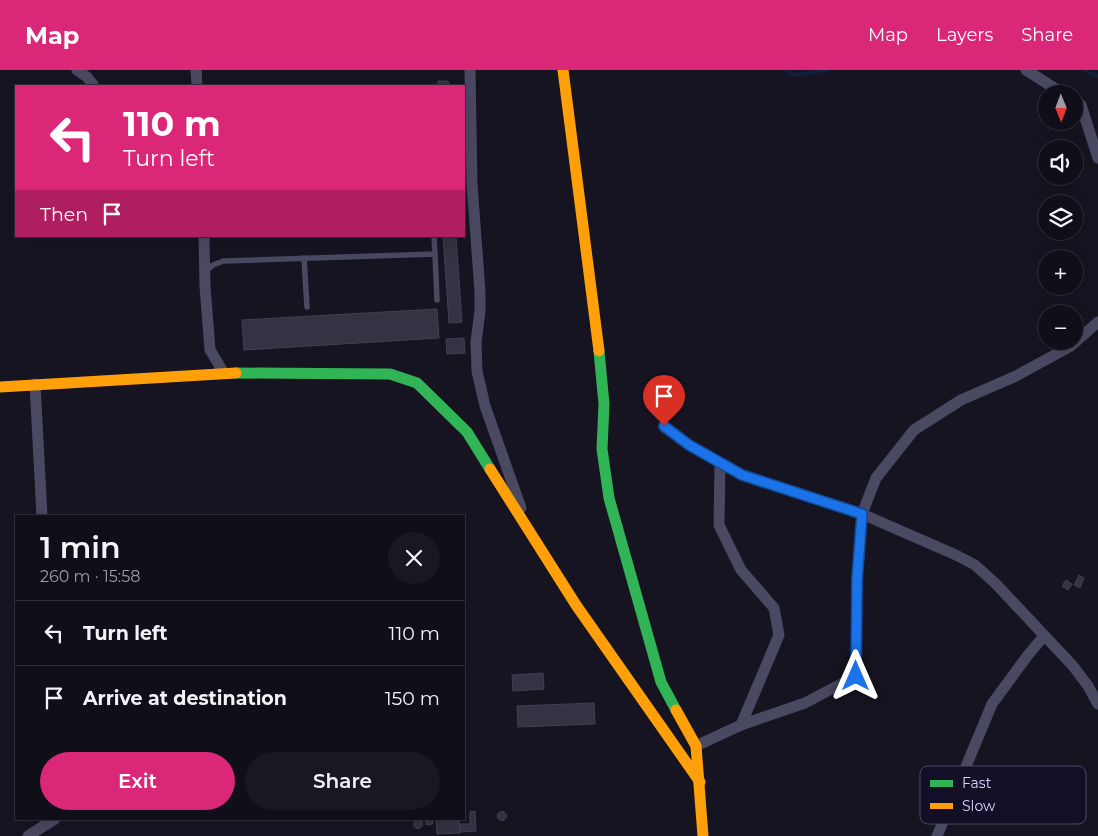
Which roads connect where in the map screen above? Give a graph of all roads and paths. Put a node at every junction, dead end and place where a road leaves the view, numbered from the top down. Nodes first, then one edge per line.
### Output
1 (77, 70) edge
2 (196, 70) edge
3 (470, 70) edge
4 (563, 70) edge
5 (1026, 70) edge
6 (93, 85) edge
7 (197, 85) edge
8 (1050, 85) edge
9 (1083, 111) edge
10 (1098, 158) edge
11 (204, 237) edge
12 (434, 237) edge
13 (435, 254) junction
14 (304, 258) junction
15 (205, 272) junction
16 (437, 300) dead end
17 (307, 307) dead end
18 (1098, 322) edge
19 (224, 373) junction
20 (34, 384) junction
21 (0, 387) edge
22 (664, 426) dead end
23 (720, 462) junction
24 (862, 514) junction
25 (42, 515) edge
26 (527, 525) junction
27 (1044, 636) junction
28 (1098, 704) edge
29 (740, 725) junction
30 (696, 746) junction
31 (966, 766) edge
32 (700, 782) junction
33 (53, 820) edge
34 (942, 824) edge
35 (28, 836) edge
36 (702, 836) edge
37 (937, 836) edge

1 - 6 street
2 - 7 street
3 - 26 street
4 - 30 street
5 - 8 street
9 - 10 street
11 - 15 street
12 - 13 lane
13 - 14 lane
13 - 16 lane
14 - 15 lane
14 - 17 lane
15 - 19 street
18 - 24 street
19 - 20 street
19 - 26 street
20 - 21 street
20 - 25 street
22 - 23 street
23 - 24 street
23 - 29 street
24 - 27 street
24 - 29 street
26 - 32 street
27 - 28 street
27 - 31 street
29 - 30 street
30 - 32 street
32 - 36 street
33 - 35 street
34 - 37 street

